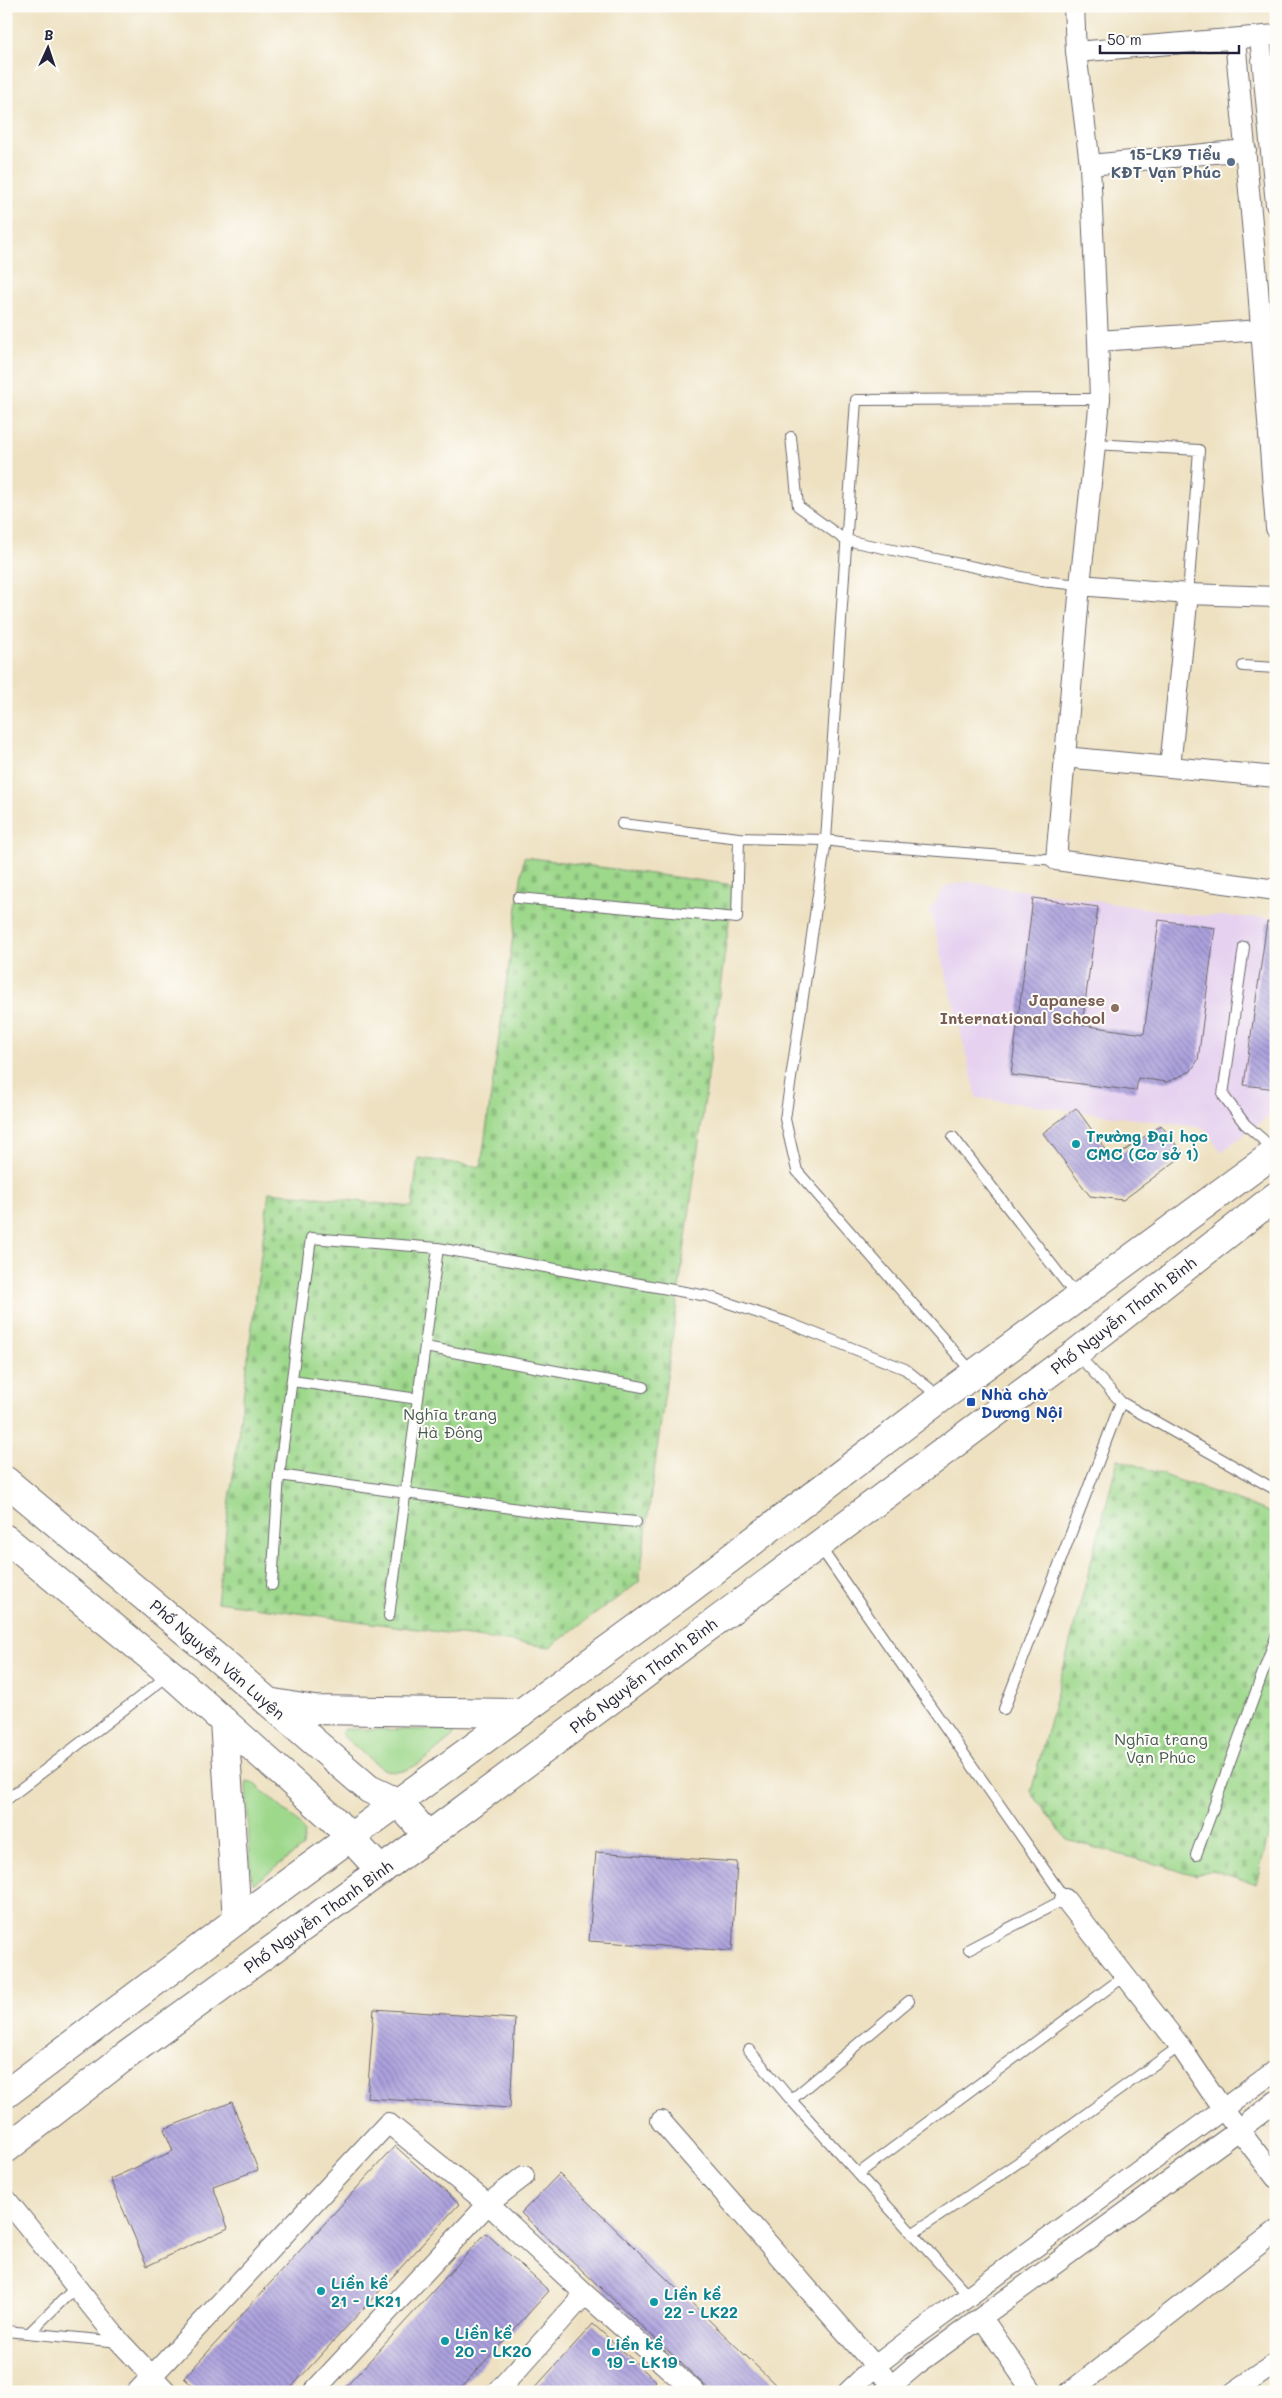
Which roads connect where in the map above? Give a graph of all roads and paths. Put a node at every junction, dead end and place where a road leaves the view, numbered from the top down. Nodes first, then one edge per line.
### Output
1 (1074, 6) edge
2 (1268, 36) edge
3 (1235, 39) junction
4 (1076, 52) junction
5 (1246, 150) junction
6 (1090, 166) junction
7 (1276, 204) edge
8 (1268, 329) edge
9 (1098, 341) junction
10 (1100, 399) junction
11 (1272, 429) edge
12 (791, 437) dead end
13 (1095, 444) junction
14 (1276, 528) edge
15 (845, 540) junction
16 (1080, 585) junction
17 (1188, 594) junction
18 (1276, 596) edge
19 (1243, 666) dead end
20 (1276, 668) edge
21 (1064, 756) junction
22 (1170, 767) junction
23 (1276, 777) edge
24 (622, 824) dead end
25 (739, 838) junction
26 (826, 840) junction
27 (1056, 860) junction
28 (1276, 890) edge
29 (518, 898) dead end
30 (1244, 947) dead end
31 (952, 1136) dead end
32 (1276, 1151) edge
33 (1276, 1196) edge
34 (438, 1248) junction
35 (1078, 1298) junction
36 (424, 1347) junction
37 (1076, 1353) junction
38 (974, 1374) junction
39 (292, 1382) junction
40 (643, 1387) dead end
41 (418, 1398) junction
42 (941, 1398) junction
43 (1121, 1402) junction
44 (278, 1475) junction
45 (6, 1481) edge
46 (1276, 1490) edge
47 (405, 1493) junction
48 (636, 1522) dead end
49 (6, 1539) edge
50 (818, 1544) junction
51 (272, 1585) dead end
52 (389, 1616) dead end
53 (1276, 1637) edge
54 (171, 1674) junction
55 (268, 1702) junction
56 (1004, 1710) dead end
57 (521, 1714) junction
58 (224, 1721) junction
59 (6, 1800) edge
60 (399, 1802) junction
61 (428, 1836) junction
62 (350, 1837) junction
63 (1196, 1855) dead end
64 (380, 1871) junction
65 (1065, 1899) junction
66 (237, 1920) junction
67 (969, 1948) dead end
68 (1126, 1975) junction
69 (909, 2001) dead end
70 (1180, 2046) junction
71 (749, 2050) dead end
72 (1276, 2070) edge
73 (6, 2094) edge
74 (791, 2100) junction
75 (1276, 2101) edge
76 (1222, 2108) junction
77 (661, 2121) dead end
78 (1239, 2130) junction
79 (6, 2149) edge
80 (858, 2174) junction
81 (524, 2176) dead end
82 (1276, 2178) edge
83 (6, 2199) edge
84 (488, 2204) junction
85 (1276, 2231) edge
86 (912, 2234) junction
87 (76, 2287) junction
88 (585, 2294) junction
89 (969, 2296) junction
90 (982, 2318) junction
91 (6, 2331) edge
92 (29, 2333) junction
93 (120, 2342) junction
94 (1276, 2363) edge
95 (875, 2366) junction
96 (151, 2376) junction
97 (685, 2388) edge
98 (890, 2389) edge
99 (137, 2392) edge
100 (167, 2392) edge
101 (313, 2392) edge
102 (497, 2392) edge
103 (848, 2392) edge
104 (1032, 2392) edge
105 (1070, 2392) edge
106 (1234, 2392) edge

1 - 4 street
2 - 3 street
2 - 7 street
3 - 4 street
3 - 5 street
4 - 6 street
5 - 6 street
5 - 8 street
6 - 9 street
8 - 9 street
8 - 11 street
9 - 10 street
10 - 13 street
10 - 15 lane
11 - 14 street
12 - 15 lane
13 - 16 street
13 - 17 lane
15 - 16 lane
15 - 26 lane
16 - 17 street
16 - 21 street
17 - 18 street
17 - 22 street
19 - 20 lane
21 - 22 street
21 - 27 street
22 - 23 street
24 - 25 lane
25 - 26 lane
25 - 29 lane
26 - 27 lane
26 - 38 lane
27 - 28 street
30 - 32 lane
31 - 35 lane
32 - 35 main road
33 - 37 main road, Phố Nguyễn Thanh Bình
34 - 36 lane
34 - 39 lane
34 - 42 lane
35 - 38 main road
36 - 40 lane
36 - 41 lane
37 - 43 lane
37 - 50 main road, Phố Nguyễn Thanh Bình
38 - 42 main road
39 - 41 lane
39 - 44 lane
41 - 47 lane
42 - 57 main road
43 - 46 lane
43 - 56 lane
44 - 47 lane
44 - 51 lane
45 - 55 main road, Phố Nguyễn Văn Luyện
47 - 48 lane
47 - 52 lane
49 - 54 main road
50 - 61 main road, Phố Nguyễn Thanh Bình
50 - 65 lane
53 - 63 lane
54 - 58 main road
54 - 59 lane
55 - 57 main road
55 - 60 main road, Phố Nguyễn Văn Luyện
57 - 60 main road
58 - 62 main road
58 - 66 main road
60 - 61 main road, Phố Nguyễn Văn Luyện
60 - 62 main road
61 - 64 main road, Phố Nguyễn Thanh Bình
62 - 64 main road
62 - 66 main road
64 - 79 main road, Phố Nguyễn Thanh Bình
65 - 67 lane
65 - 68 street
66 - 73 main road
68 - 70 street
68 - 80 lane
69 - 74 lane
70 - 76 street
70 - 86 lane
71 - 74 lane
72 - 76 street
74 - 80 lane
75 - 78 street
76 - 78 street
76 - 89 street
77 - 95 street
78 - 82 street
78 - 90 street
80 - 86 lane
81 - 84 street
83 - 87 street
84 - 88 street
84 - 96 street
84 - 101 street
85 - 105 street
86 - 89 lane
87 - 92 lane
87 - 93 street
88 - 97 street
88 - 102 street
89 - 95 street
90 - 98 street
90 - 104 street
91 - 92 lane
92 - 93 lane
93 - 96 street
94 - 106 street
95 - 98 street
95 - 103 street
96 - 99 street
96 - 100 street

